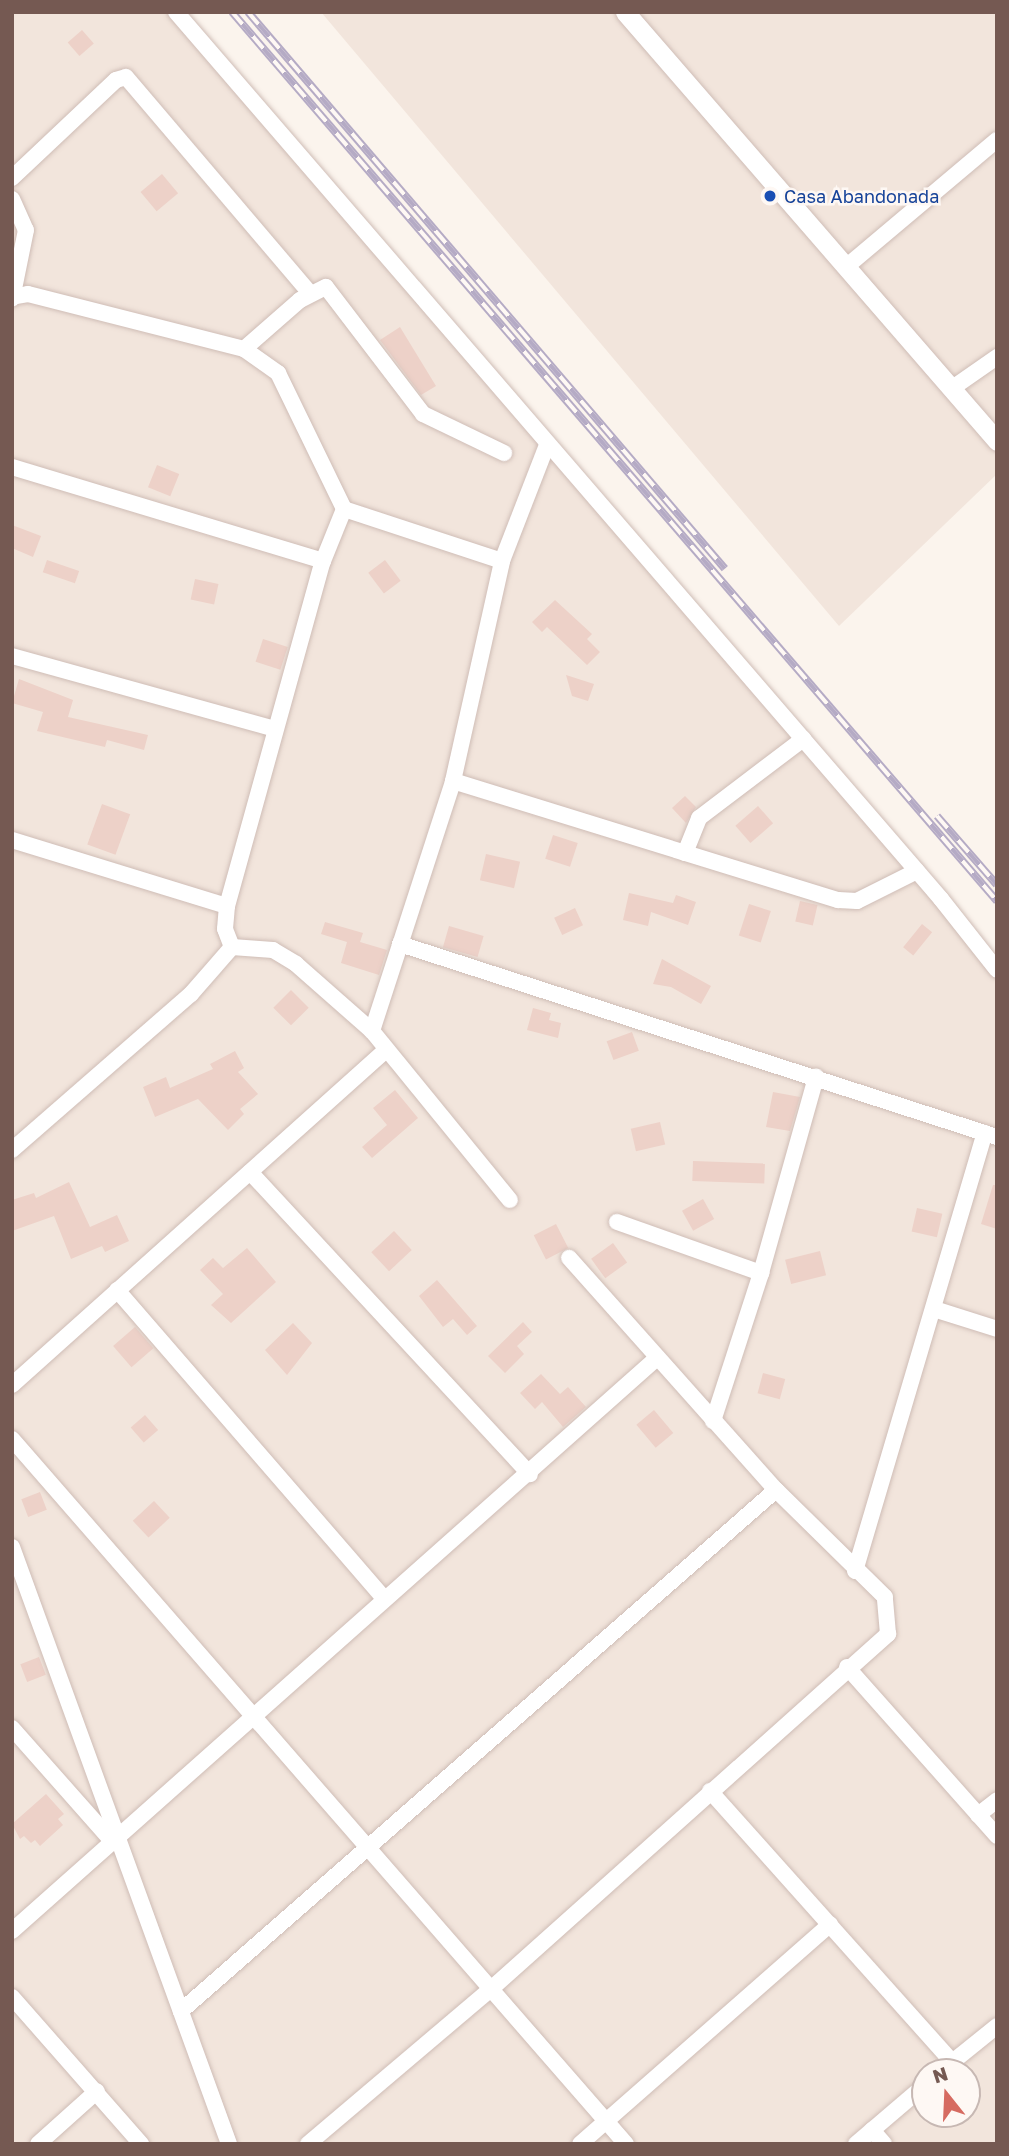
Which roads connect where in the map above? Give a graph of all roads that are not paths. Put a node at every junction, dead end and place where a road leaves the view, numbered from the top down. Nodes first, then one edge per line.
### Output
1 (176, 12) edge
2 (625, 12) edge
3 (997, 140) edge
4 (12, 178) edge
5 (12, 199) edge
6 (846, 267) junction
7 (310, 293) junction
8 (14, 298) edge
9 (244, 349) junction
10 (997, 358) edge
11 (951, 389) junction
12 (997, 441) edge
13 (547, 445) junction
14 (504, 453) dead end
15 (12, 467) edge
16 (344, 509) junction
17 (323, 561) junction
18 (502, 561) junction
19 (12, 656) edge
20 (275, 729) junction
21 (803, 739) junction
22 (453, 781) junction
23 (12, 841) edge
24 (685, 853) junction
25 (917, 871) junction
26 (227, 906) junction
27 (400, 944) junction
28 (232, 947) junction
29 (997, 970) edge
30 (372, 1031) junction
31 (386, 1050) junction
32 (816, 1077) junction
33 (991, 1135) edge
34 (12, 1150) edge
35 (250, 1172) junction
36 (510, 1200) dead end
37 (617, 1222) dead end
38 (569, 1258) dead end
39 (761, 1273) junction
40 (117, 1290) junction
41 (934, 1309) junction
42 (997, 1329) edge
43 (657, 1358) junction
44 (12, 1385) edge
45 (713, 1421) junction
46 (12, 1439) edge
47 (530, 1474) junction
48 (776, 1490) junction
49 (12, 1547) edge
50 (855, 1571) junction
51 (384, 1598) junction
52 (847, 1667) junction
53 (254, 1713) junction
54 (12, 1728) edge
55 (710, 1791) junction
56 (997, 1800) edge
57 (978, 1815) junction
58 (997, 1836) edge
59 (113, 1839) junction
60 (369, 1848) junction
61 (830, 1924) junction
62 (12, 1931) edge
63 (491, 1989) junction
64 (12, 1997) edge
65 (181, 2011) junction
66 (997, 2026) edge
67 (939, 2058) edge
68 (957, 2058) edge
69 (97, 2091) junction
70 (911, 2097) edge
71 (607, 2121) junction
72 (873, 2130) junction
73 (38, 2144) edge
74 (141, 2144) edge
75 (229, 2144) edge
76 (308, 2144) edge
77 (580, 2144) edge
78 (626, 2144) edge
79 (856, 2144) edge
80 (884, 2144) edge

1 - 13 street
2 - 6 street
3 - 6 street
4 - 7 street
5 - 8 street
6 - 11 street
7 - 9 street
7 - 14 street
8 - 9 street
9 - 16 street
10 - 11 street
11 - 12 street
13 - 18 street
13 - 21 street
15 - 17 street
16 - 17 street
16 - 18 street
17 - 20 street
18 - 22 street
19 - 20 street
20 - 26 street
21 - 24 street
21 - 25 street
22 - 24 street
22 - 27 street
23 - 26 street
24 - 25 street
25 - 29 street
26 - 28 street
27 - 30 street
27 - 32 street
28 - 30 street
28 - 34 street
30 - 31 street
31 - 35 street
31 - 36 street
32 - 33 street
32 - 39 street
33 - 41 street
35 - 40 street
35 - 47 street
37 - 39 street
38 - 43 street
39 - 45 street
40 - 44 street
40 - 51 street
41 - 42 street
41 - 50 street
43 - 45 street
43 - 47 street
45 - 48 street
46 - 53 street
47 - 51 street
48 - 50 street
48 - 60 street
49 - 59 street
50 - 52 street
51 - 53 street
52 - 55 street
52 - 57 street
53 - 59 street
53 - 60 street
54 - 59 street
55 - 61 street
55 - 63 street
56 - 57 street
57 - 58 street
59 - 62 street
59 - 65 street
60 - 63 street
60 - 65 street
61 - 67 street
61 - 71 street
63 - 71 street
63 - 76 street
64 - 69 street
65 - 75 street
66 - 68 street
69 - 73 street
69 - 74 street
70 - 72 street
71 - 77 street
71 - 78 street
72 - 79 street
72 - 80 street

